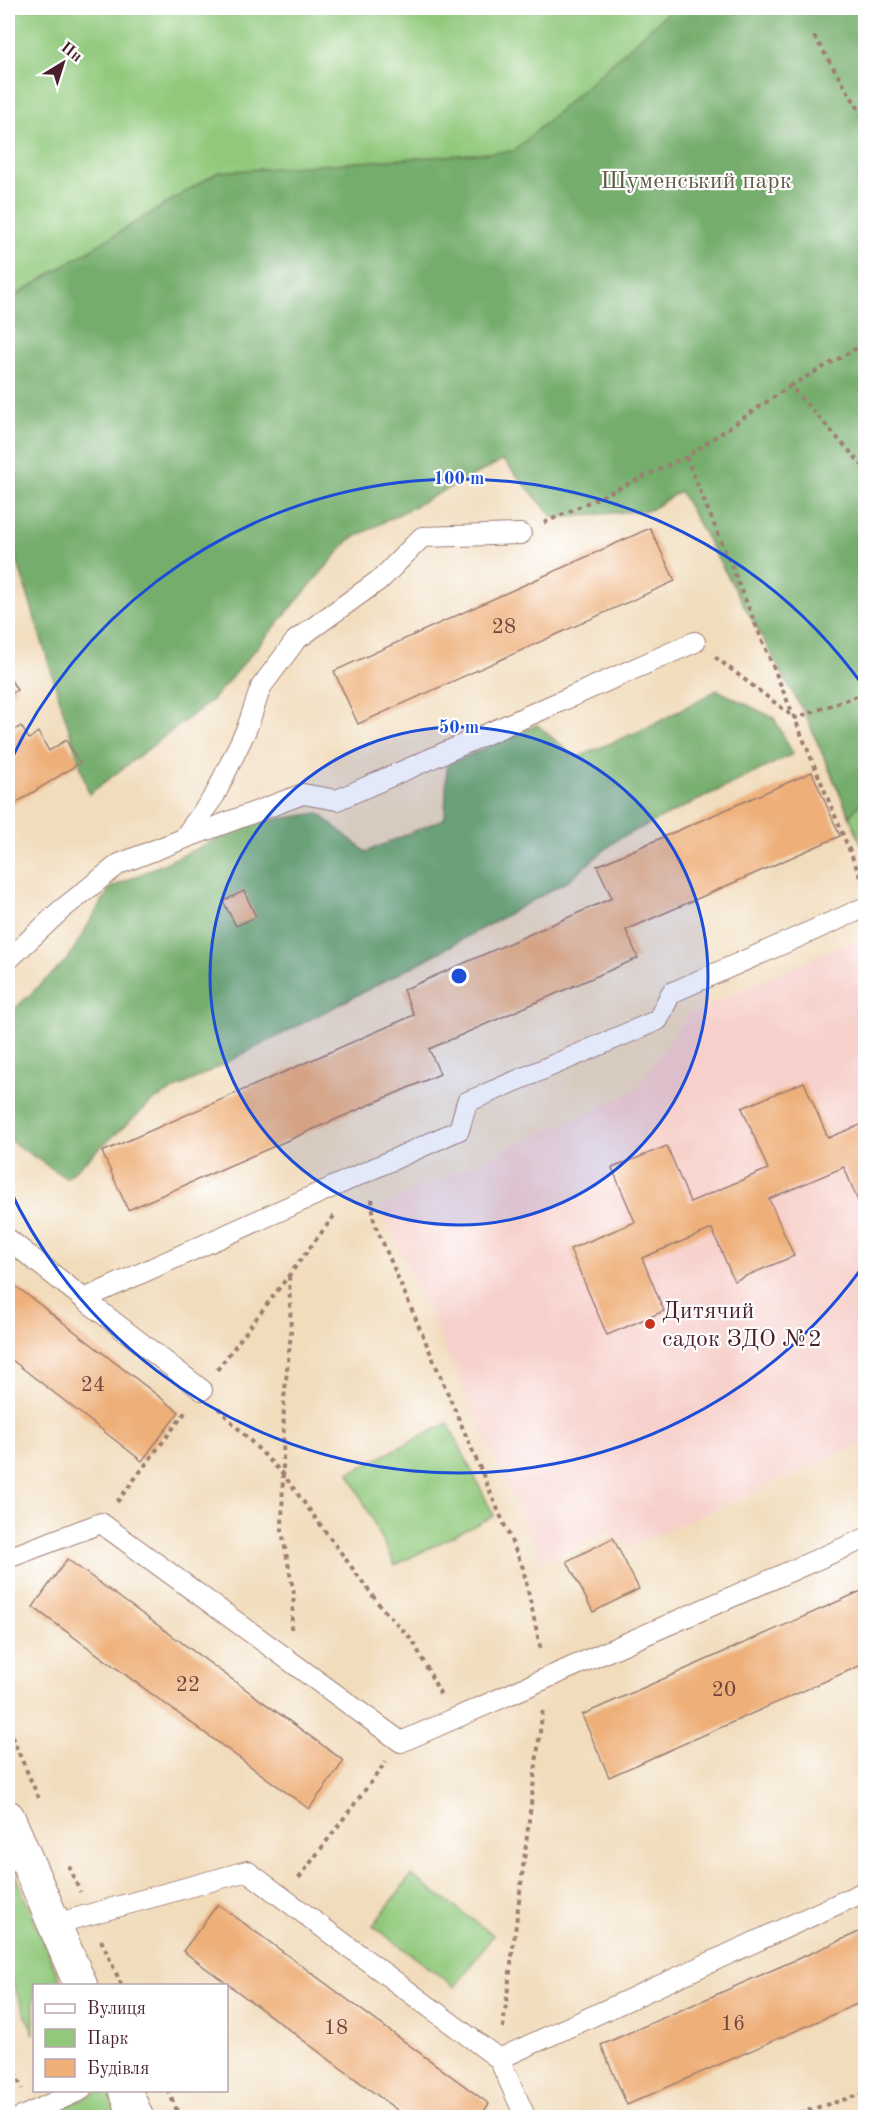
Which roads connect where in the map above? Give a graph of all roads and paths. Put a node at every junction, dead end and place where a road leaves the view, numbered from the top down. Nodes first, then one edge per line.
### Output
1 (814, 36) dead end
2 (866, 121) edge
3 (866, 343) edge
4 (790, 386) junction
5 (686, 457) junction
6 (866, 469) edge
7 (521, 534) joint
8 (695, 642) joint
9 (866, 693) edge
10 (795, 718) junction
11 (183, 839) junction
12 (866, 889) edge
13 (866, 908) edge
14 (8, 960) edge
15 (369, 1170) junction
16 (8, 1239) edge
17 (289, 1275) junction
18 (84, 1299) junction
19 (201, 1390) junction
20 (283, 1474) junction
21 (101, 1523) junction
22 (866, 1539) edge
23 (8, 1558) edge
24 (289, 1660) junction
25 (547, 1678) junction
26 (453, 1719) junction
27 (401, 1742) junction
28 (8, 1816) edge
29 (866, 1891) edge
30 (284, 1899) junction
31 (55, 1924) junction
32 (80, 1984) edge
33 (499, 2059) junction
34 (79, 2092) edge
35 (125, 2092) edge
36 (168, 2092) edge
37 (866, 2093) edge
38 (19, 2118) edge
39 (137, 2118) edge
40 (180, 2118) edge
41 (526, 2118) edge
42 (782, 2118) edge

1 - 2 path
3 - 4 path
4 - 5 path
4 - 6 path
5 - 7 path
5 - 10 path
7 - 11 lane
8 - 10 path
8 - 11 lane
9 - 10 path
10 - 12 path
11 - 14 lane
13 - 15 lane
15 - 17 path
15 - 18 lane
15 - 25 path
16 - 18 lane
17 - 19 path
17 - 20 path
18 - 19 lane
19 - 20 path
19 - 21 path
20 - 24 path
20 - 26 path
21 - 23 lane
21 - 24 lane
22 - 25 lane
24 - 27 lane
25 - 26 lane
25 - 33 path
26 - 27 lane
27 - 30 path
28 - 31 street
29 - 33 lane
30 - 31 lane
30 - 33 lane
31 - 32 street
33 - 41 lane
34 - 38 lane
35 - 39 street
36 - 40 path
37 - 42 path

